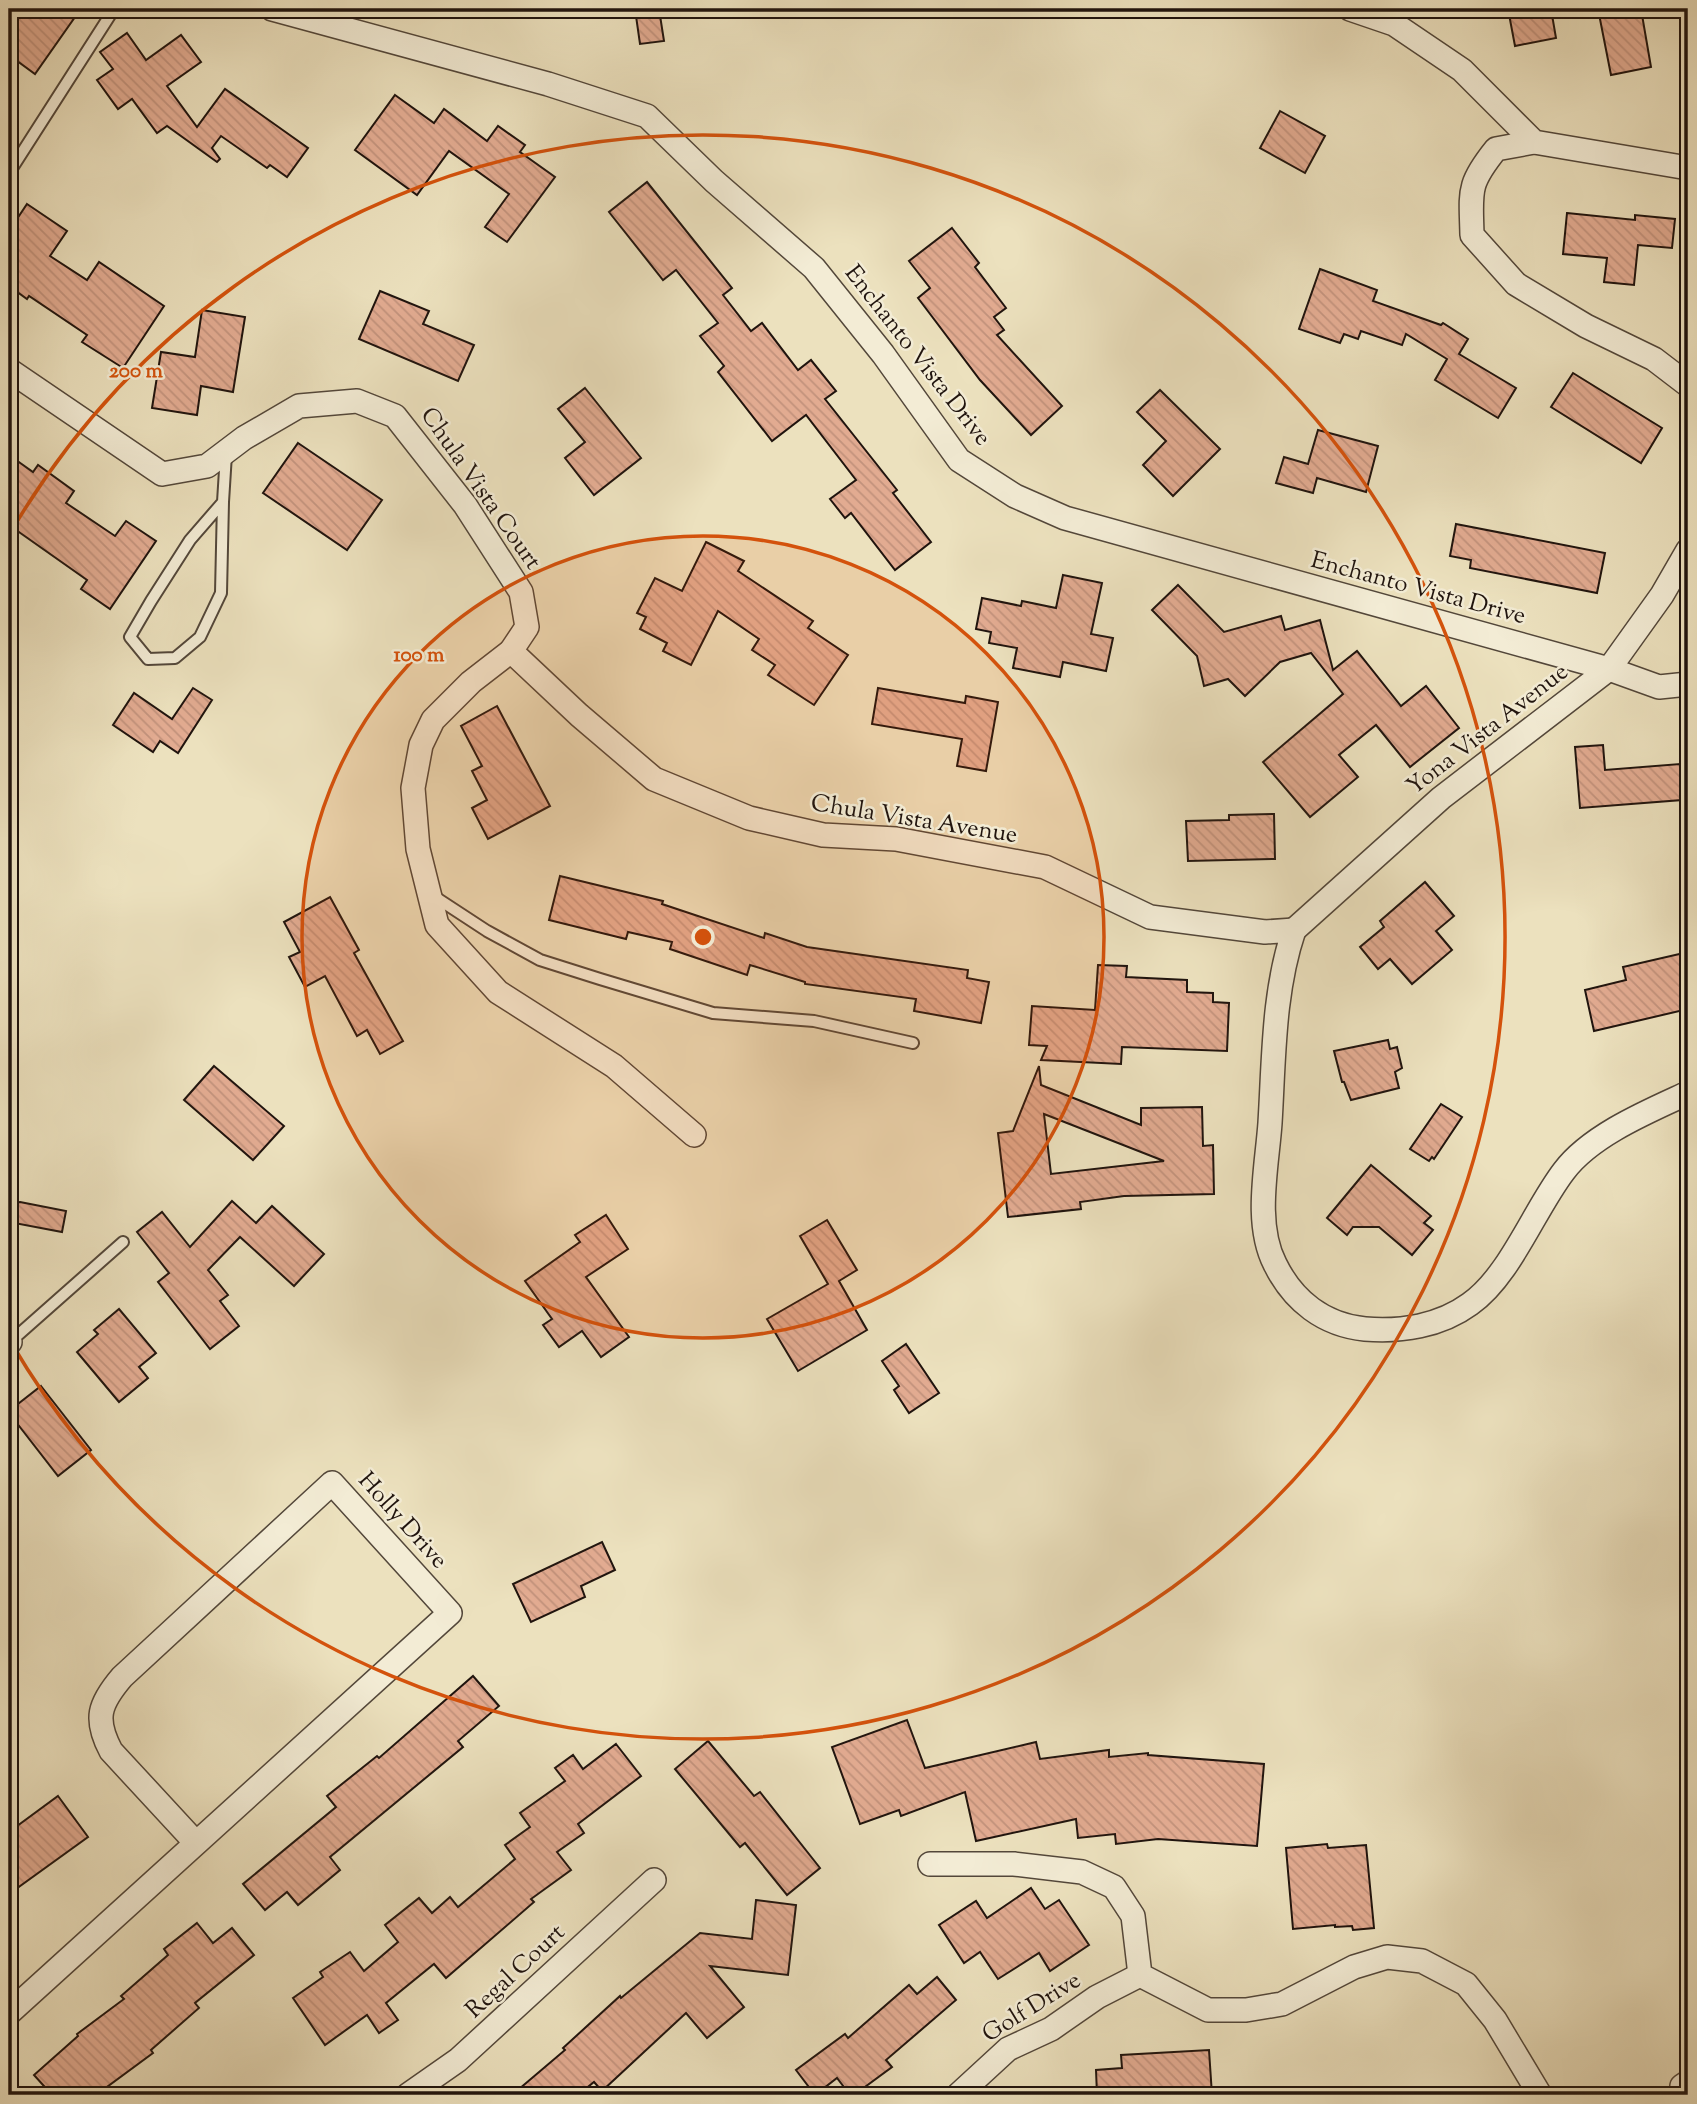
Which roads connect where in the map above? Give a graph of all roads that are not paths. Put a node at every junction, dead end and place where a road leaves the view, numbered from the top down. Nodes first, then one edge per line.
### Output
1 (114, 9) edge
2 (272, 9) edge
3 (1350, 9) edge
4 (1534, 142) junction
5 (1688, 168) edge
6 (9, 173) edge
7 (9, 370) edge
8 (1688, 386) edge
9 (226, 451) junction
10 (223, 502) junction
11 (1688, 550) edge
12 (511, 651) junction
13 (1609, 669) junction
14 (1688, 684) edge
15 (429, 893) junction
16 (1294, 930) junction
17 (913, 1043) dead end
18 (1688, 1093) edge
19 (694, 1135) dead end
20 (123, 1242) dead end
21 (10, 1343) edge
22 (196, 1843) junction
23 (930, 1864) dead end
24 (654, 1880) dead end
25 (1140, 1975) junction
26 (9, 2013) edge
27 (408, 2095) edge
28 (958, 2095) edge
29 (1539, 2095) edge

1 - 6 lane
2 - 13 street, Enchanto Vista Drive
3 - 4 street
4 - 5 street
4 - 8 street
7 - 9 street, Chula Vista Court
9 - 10 lane
9 - 12 street, Chula Vista Court
10 - 10 lane
11 - 13 street, Yona Vista Avenue
12 - 15 street
12 - 16 street, Chula Vista Avenue
13 - 14 street, Enchanto Vista Drive
13 - 16 street, Yona Vista Avenue
15 - 17 lane
15 - 19 street
16 - 18 street
20 - 21 lane
22 - 22 street, Holly Drive
22 - 26 street, Holly Drive
23 - 25 street
24 - 27 street, Regal Court
25 - 28 street, Golf Drive
25 - 29 street

